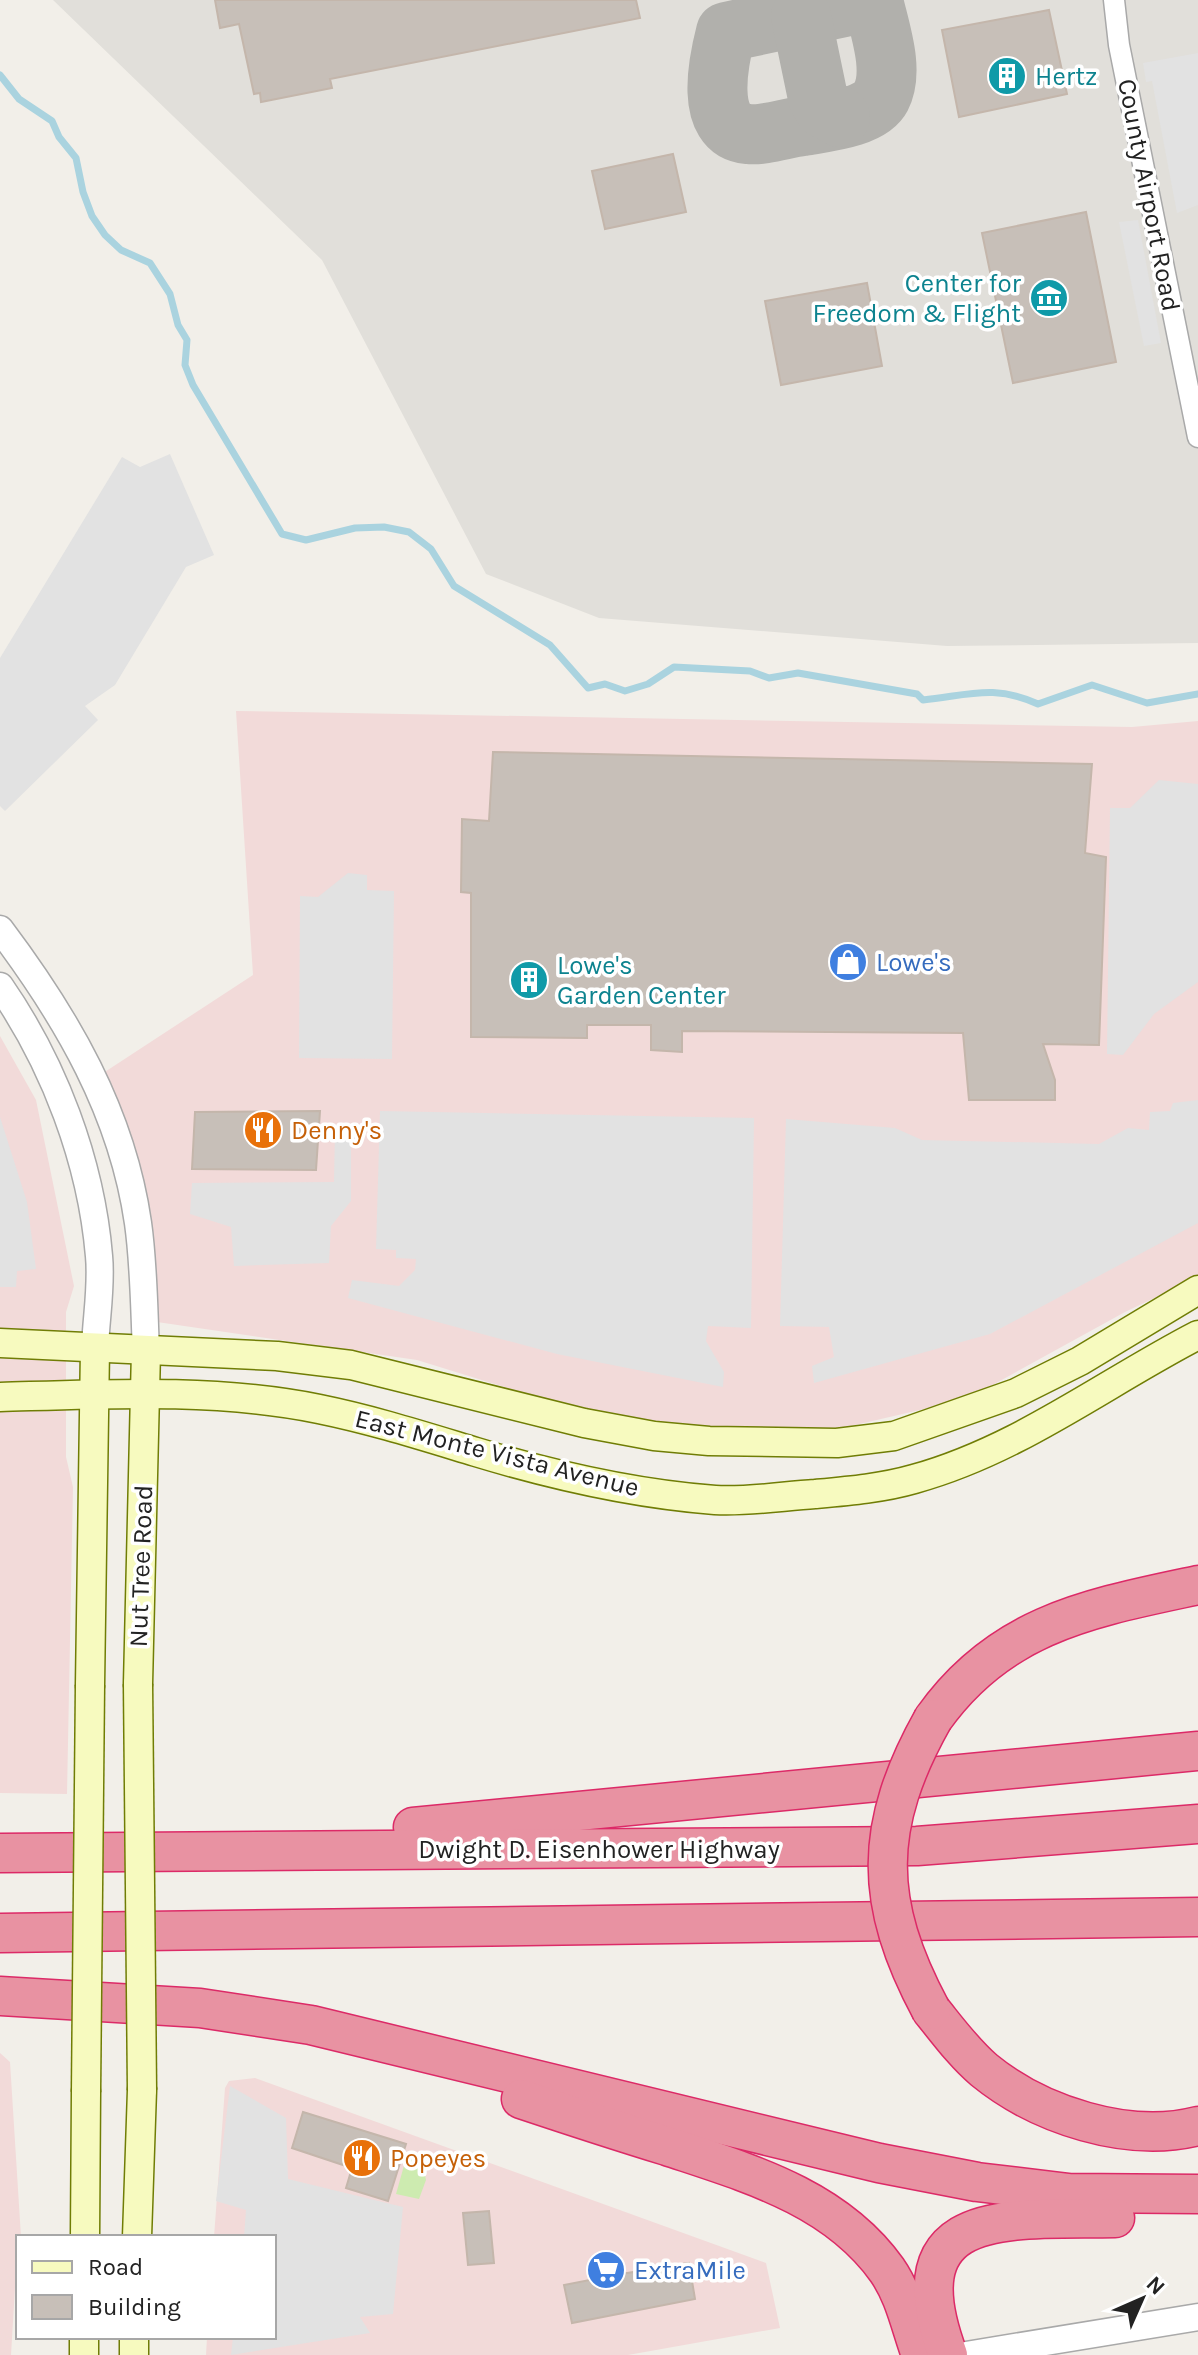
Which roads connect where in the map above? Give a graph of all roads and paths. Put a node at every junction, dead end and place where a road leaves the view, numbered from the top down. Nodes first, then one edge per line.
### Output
1 (1114, 0) edge
2 (1198, 437) edge
3 (0, 929) edge
4 (0, 986) edge
5 (1198, 1290) edge
6 (1198, 1335) edge
7 (0, 1343) edge
8 (95, 1348) junction
9 (146, 1351) junction
10 (92, 1394) junction
11 (146, 1395) junction
12 (0, 1397) edge
13 (1198, 1585) edge
14 (1198, 1751) edge
15 (1198, 1824) edge
16 (0, 1853) edge
17 (71, 1853) junction
18 (1198, 1917) edge
19 (0, 1933) edge
20 (0, 1996) edge
21 (311, 2025) junction
22 (1198, 2126) edge
23 (1198, 2194) edge
24 (1198, 2215) edge
25 (85, 2235) edge
26 (137, 2235) edge
27 (1198, 2317) edge
28 (921, 2355) edge
29 (948, 2355) edge
30 (966, 2355) edge

1 - 2 street, County Airport Road
3 - 9 street, Nut Tree Road
4 - 8 street, Nut Tree Road
5 - 9 main road, East Monte Vista Avenue
6 - 11 main road, East Monte Vista Avenue
7 - 8 main road, East Monte Vista Avenue
8 - 9 main road, East Monte Vista Avenue
8 - 10 main road, Nut Tree Road
9 - 11 main road, Nut Tree Road
10 - 11 main road, East Monte Vista Avenue
10 - 12 main road, East Monte Vista Avenue
10 - 25 main road, Nut Tree Road, bridge
11 - 26 main road, Nut Tree Road, bridge
13 - 22 highway, bridge
14 - 17 highway
15 - 17 highway, Dwight D. Eisenhower Highway
16 - 17 highway, Dwight D. Eisenhower Highway
18 - 19 highway
20 - 21 highway
21 - 23 highway
21 - 28 highway
24 - 29 highway
27 - 30 street

